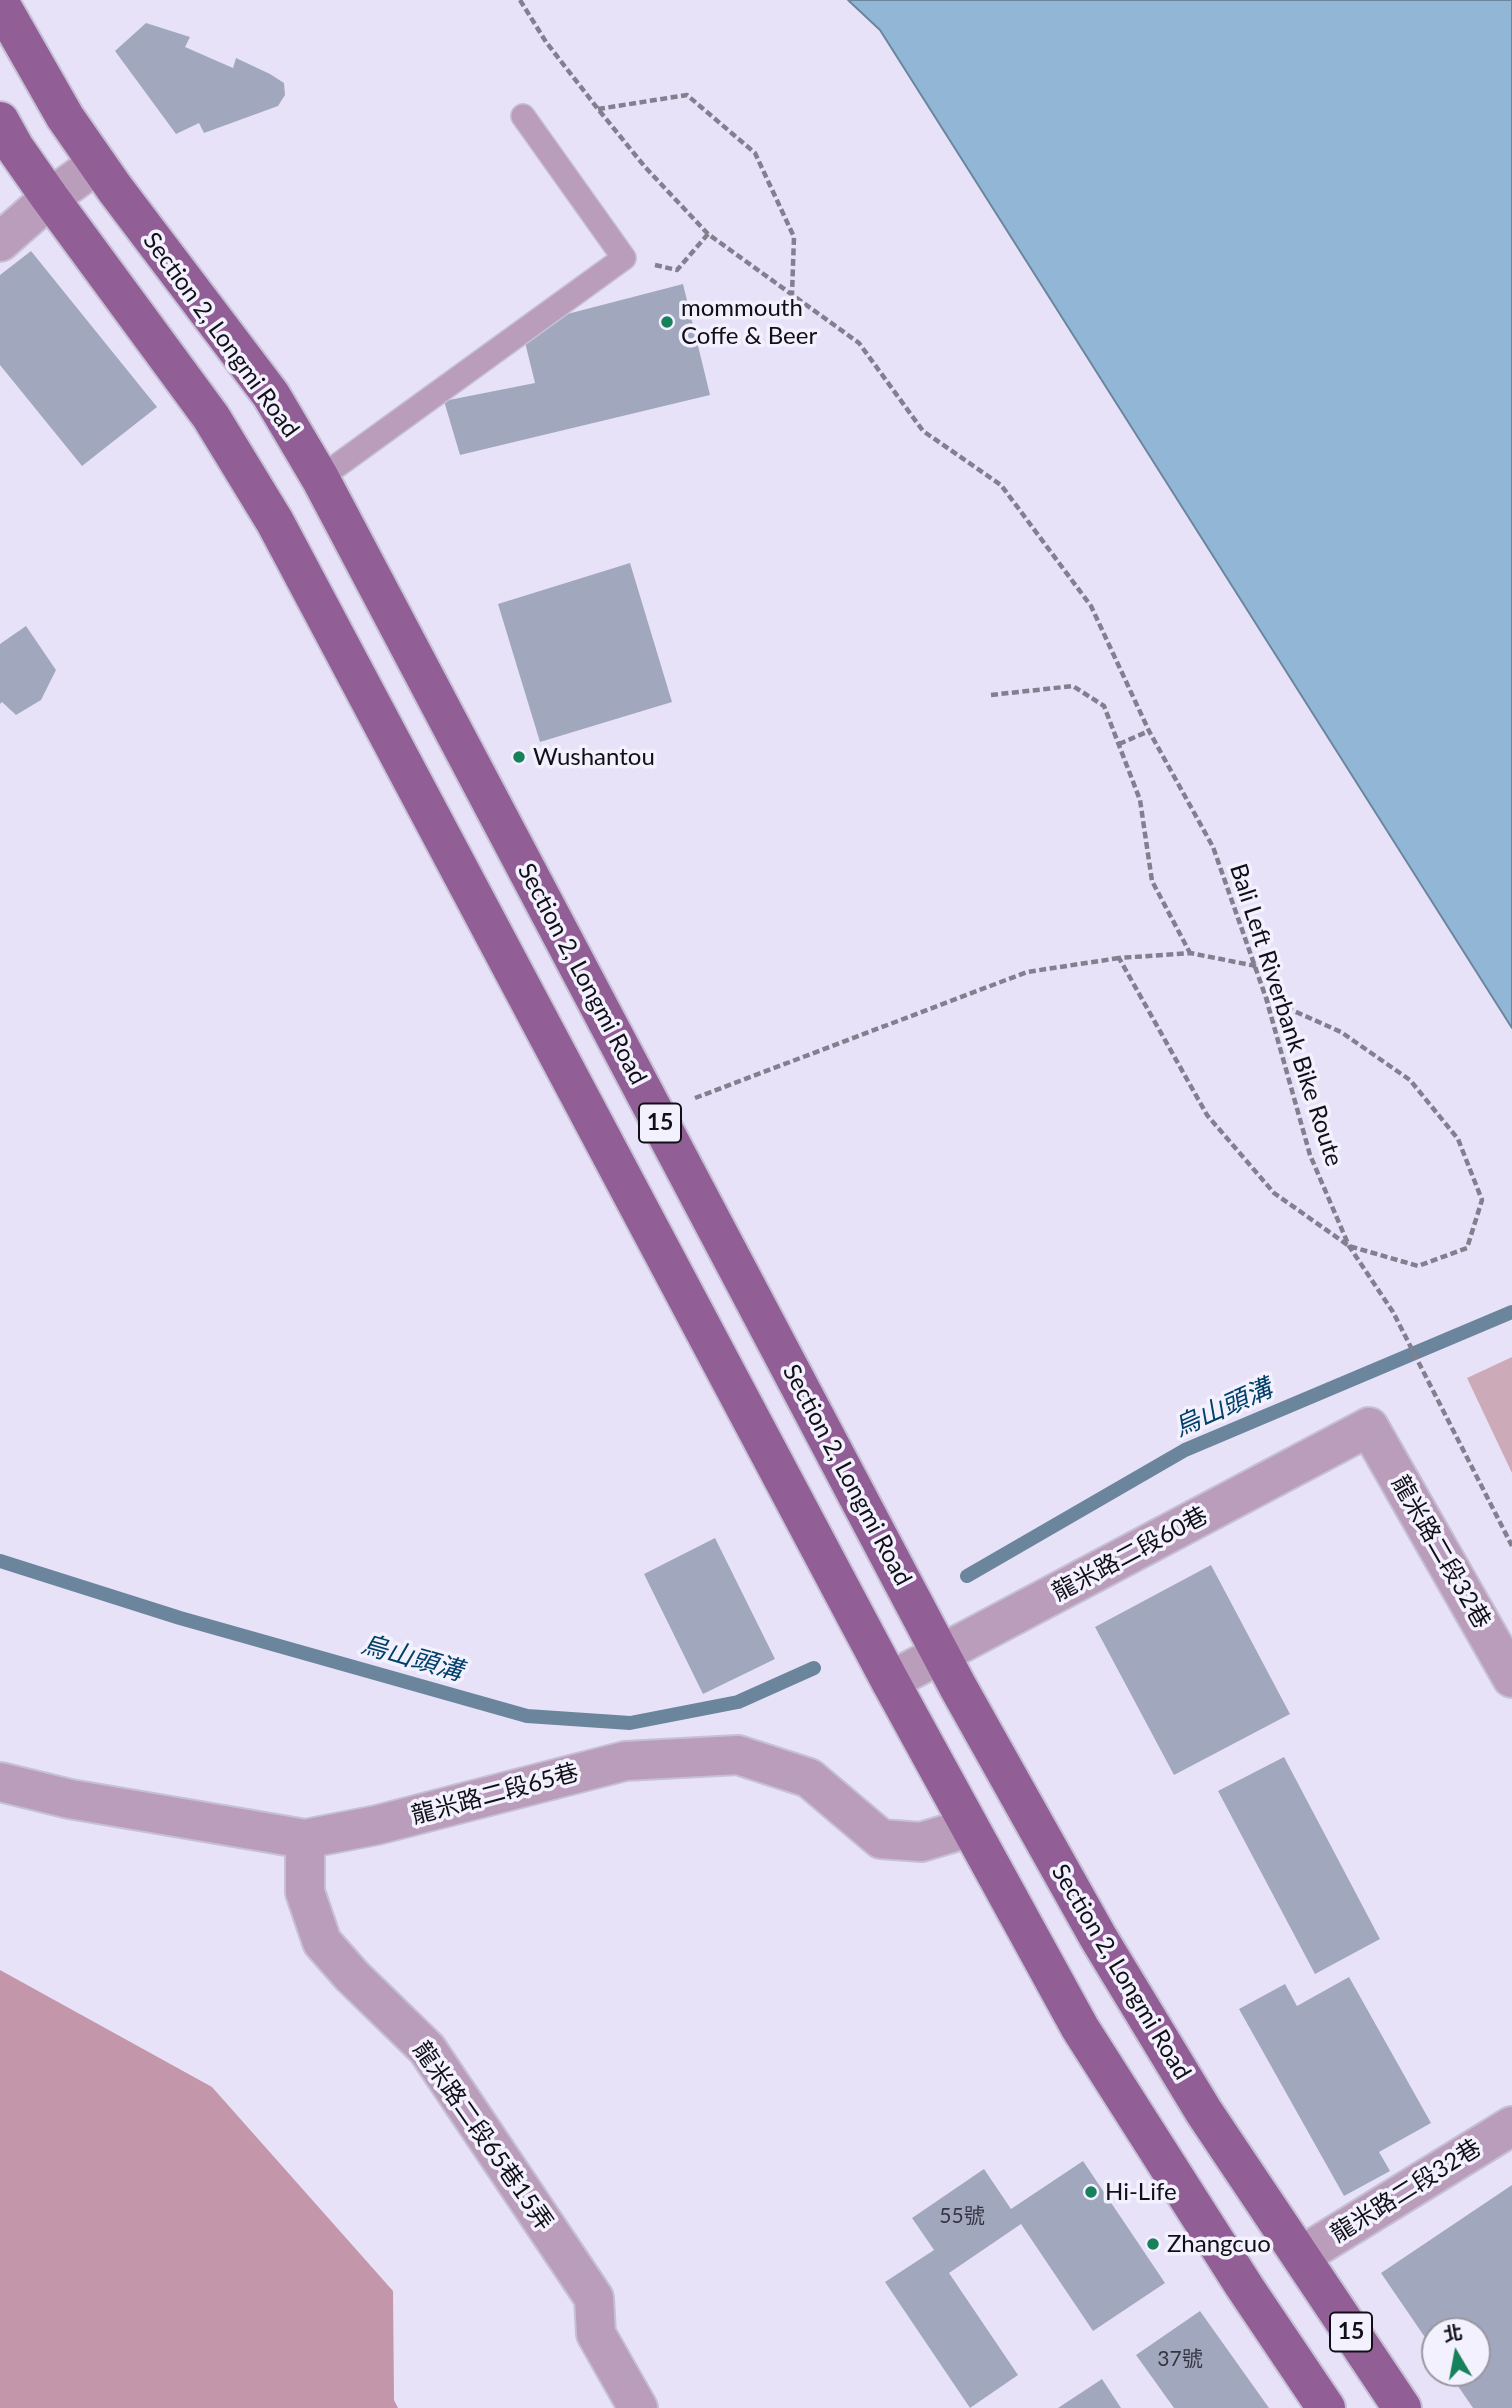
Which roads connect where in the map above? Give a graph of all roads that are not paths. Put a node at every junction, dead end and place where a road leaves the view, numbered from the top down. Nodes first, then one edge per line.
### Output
1 (0, 3) edge
2 (523, 116) dead end
3 (0, 121) edge
4 (97, 164) junction
5 (50, 198) junction
6 (0, 242) edge
7 (320, 478) junction
8 (1369, 1427) joint
9 (941, 1654) junction
10 (1512, 1678) edge
11 (890, 1681) junction
12 (0, 1782) edge
13 (968, 1828) junction
14 (305, 1839) junction
15 (1512, 2126) edge
16 (1301, 2256) junction
17 (638, 2408) edge
18 (1326, 2408) edge
19 (1402, 2408) edge

1 - 4 main road, Section 2, Longmi Road / 15
2 - 7 lane
3 - 5 main road, 15
4 - 5 street
4 - 7 main road, Section 2, Longmi Road / 15
5 - 6 street
5 - 11 main road, 15
7 - 9 main road, Section 2, Longmi Road / 15
8 - 9 street, 龍米路二段60巷
8 - 10 street, 龍米路二段32巷
9 - 11 street, 龍米路二段60巷
9 - 16 main road, Section 2, Longmi Road / 15
11 - 13 main road, 15
12 - 14 street, 龍米路二段65巷
13 - 14 street, 龍米路二段65巷
13 - 18 main road, 15
14 - 17 street, 龍米路二段65巷15弄
15 - 16 street, 龍米路二段32巷
16 - 19 main road, 15

